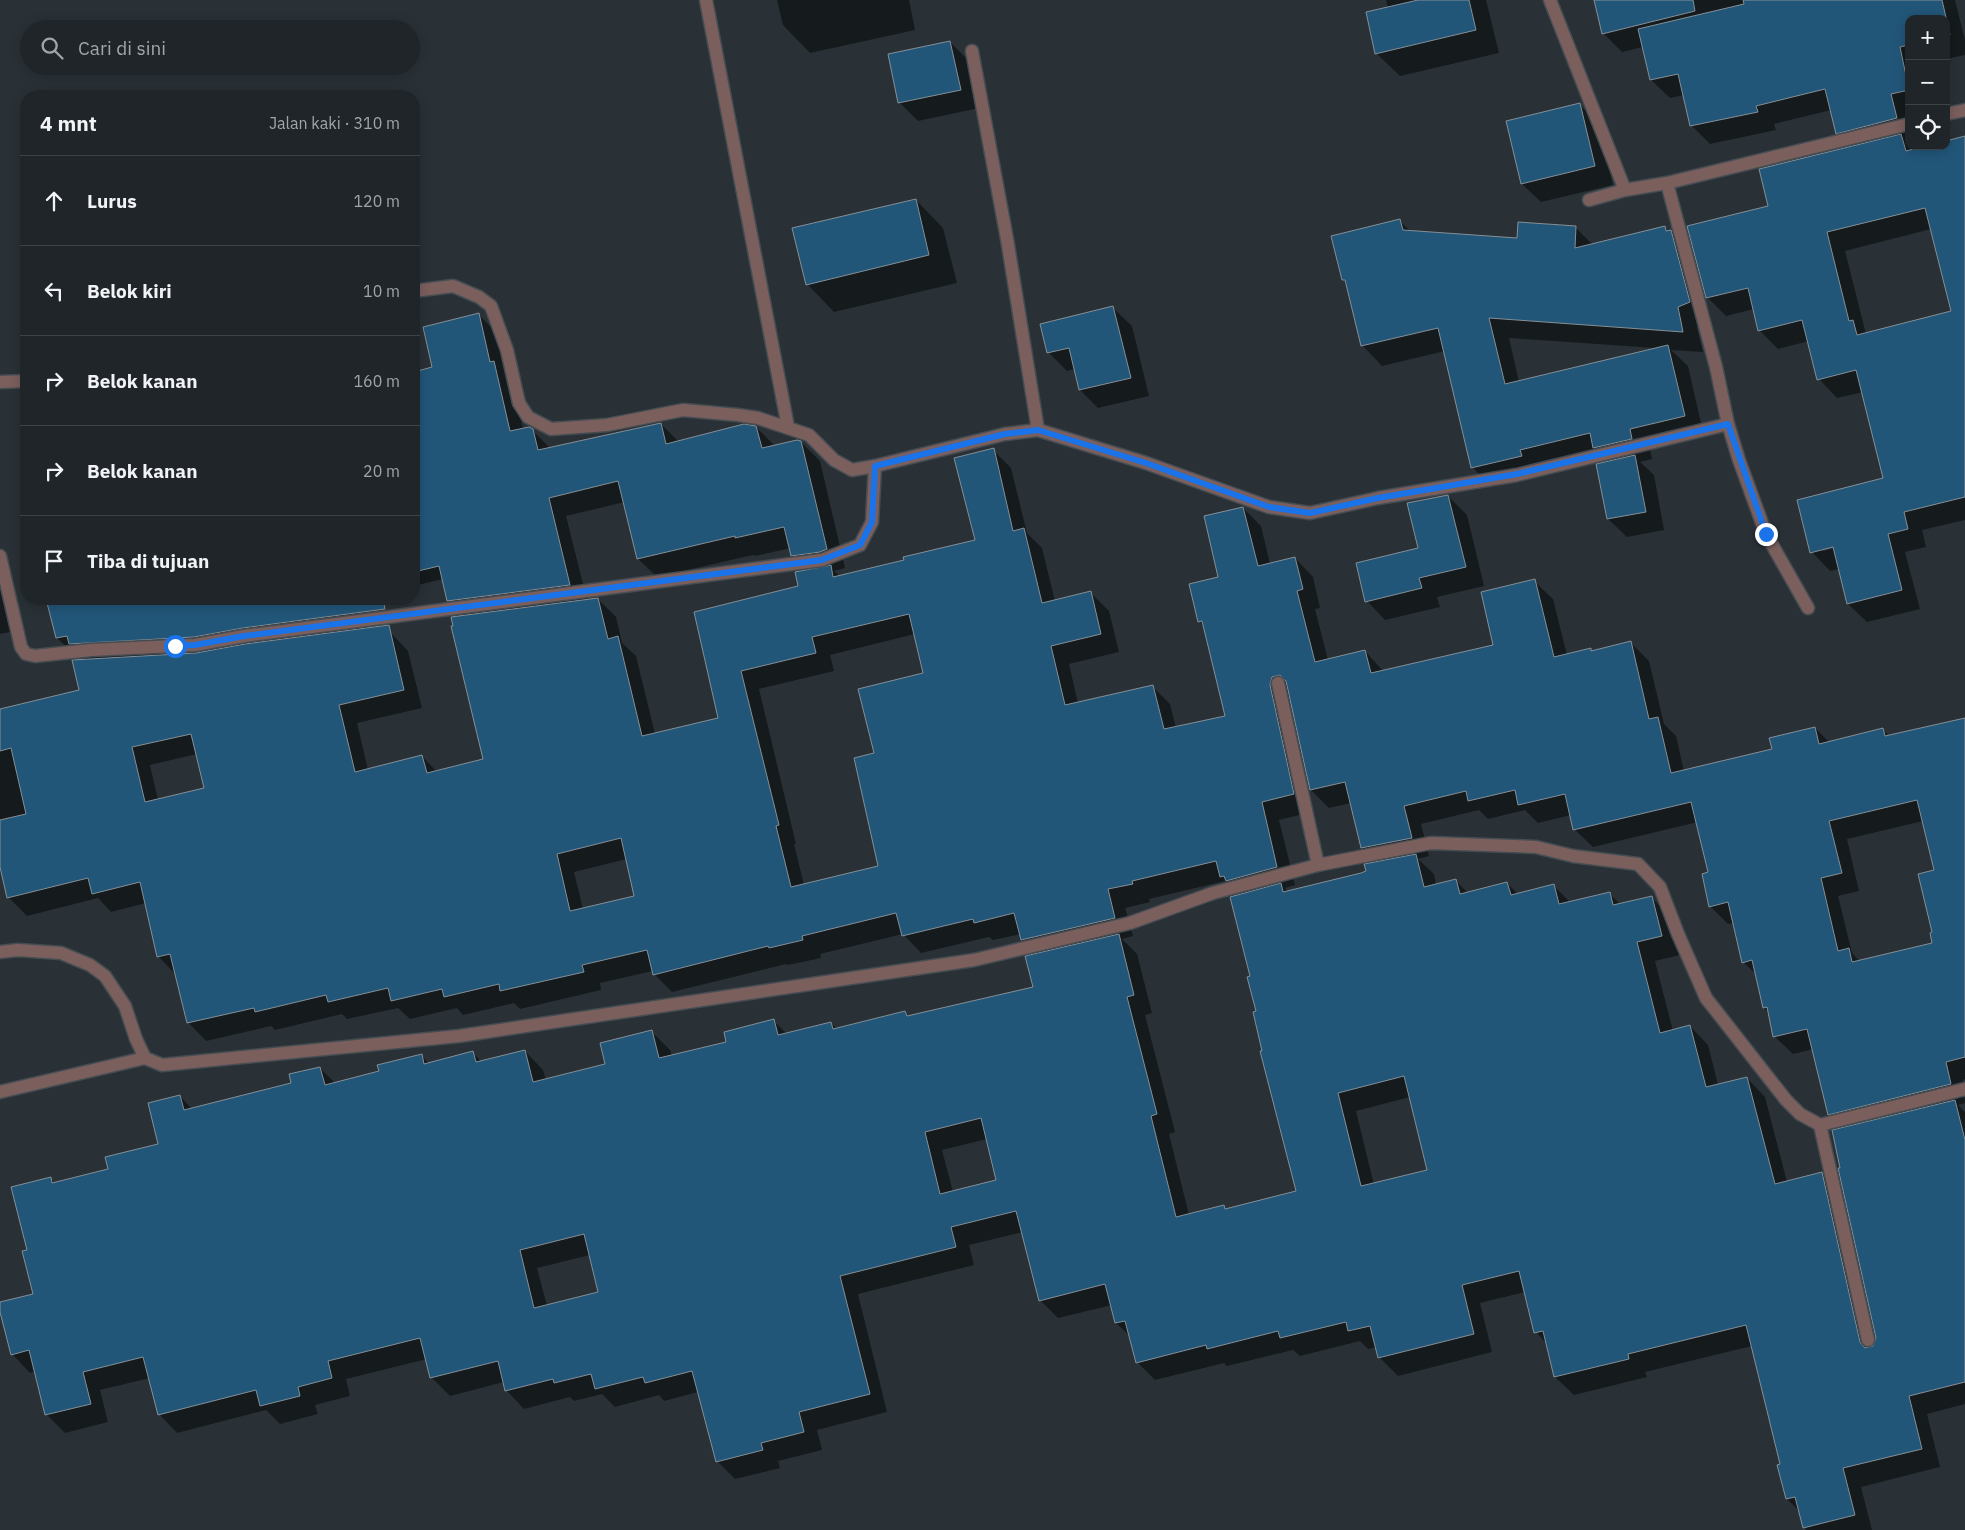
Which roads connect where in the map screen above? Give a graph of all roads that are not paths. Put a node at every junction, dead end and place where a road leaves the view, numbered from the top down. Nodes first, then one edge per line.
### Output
1 (706, 0) edge
2 (1550, 0) edge
3 (972, 51) dead end
4 (1965, 110) edge
5 (1950, 113) edge
6 (1905, 125) edge
7 (1667, 183) junction
8 (1626, 190) junction
9 (1589, 200) dead end
10 (420, 290) edge
11 (20, 381) edge
12 (0, 382) edge
13 (1728, 424) junction
14 (788, 427) junction
15 (1038, 430) junction
16 (875, 466) junction
17 (0, 556) edge
18 (1808, 608) dead end
19 (1278, 683) dead end
20 (1318, 865) junction
21 (0, 952) edge
22 (145, 1058) junction
23 (1965, 1089) edge
24 (0, 1092) edge
25 (1820, 1125) junction
26 (1868, 1340) dead end

1 - 14 street
2 - 8 street
3 - 15 street
4 - 5 street
6 - 7 street
7 - 8 street
7 - 13 street
8 - 9 street
10 - 14 street
11 - 12 street
13 - 15 street
13 - 18 street
14 - 16 street
15 - 16 street
16 - 17 street
19 - 20 street
20 - 22 street
20 - 25 street
21 - 22 street
22 - 24 street
23 - 25 street
25 - 26 street

